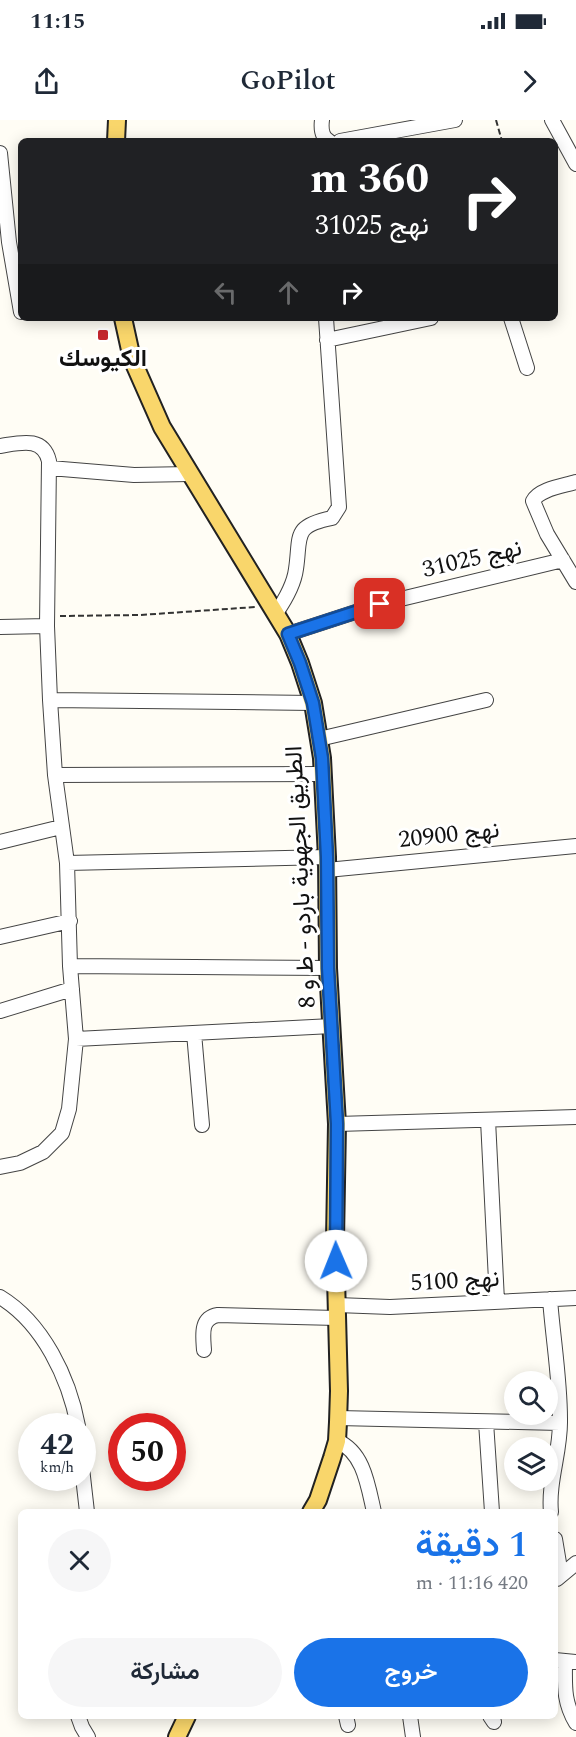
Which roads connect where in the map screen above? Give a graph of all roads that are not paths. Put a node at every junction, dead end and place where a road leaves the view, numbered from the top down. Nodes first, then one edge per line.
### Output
1 (117, 120) edge
2 (455, 120) edge
3 (552, 120) edge
4 (321, 122) edge
5 (116, 138) edge
6 (324, 138) edge
7 (356, 138) edge
8 (0, 153) edge
9 (576, 163) edge
10 (18, 294) edge
11 (124, 321) edge
12 (326, 321) edge
13 (417, 321) edge
14 (513, 321) edge
15 (327, 340) junction
16 (527, 368) dead end
17 (0, 446) edge
18 (50, 468) junction
19 (190, 474) junction
20 (576, 482) edge
21 (571, 570) edge
22 (274, 609) junction
23 (48, 621) junction
24 (0, 627) edge
25 (288, 634) junction
26 (50, 700) junction
27 (486, 700) dead end
28 (313, 703) junction
29 (319, 739) junction
30 (322, 774) junction
31 (56, 775) junction
32 (61, 826) junction
33 (0, 842) edge
34 (576, 846) edge
35 (67, 863) junction
36 (327, 864) junction
37 (70, 921) junction
38 (0, 937) edge
39 (70, 966) junction
40 (328, 968) junction
41 (72, 989) junction
42 (0, 1011) edge
43 (332, 1026) junction
44 (194, 1033) junction
45 (76, 1039) junction
46 (576, 1117) edge
47 (488, 1120) junction
48 (337, 1124) junction
49 (202, 1125) dead end
50 (0, 1167) edge
51 (0, 1297) edge
52 (576, 1298) edge
53 (550, 1299) junction
54 (497, 1301) junction
55 (337, 1311) junction
56 (204, 1350) dead end
57 (74, 1413) edge
58 (338, 1418) junction
59 (486, 1422) junction
60 (560, 1423) junction
61 (337, 1441) junction
62 (85, 1491) edge
63 (87, 1509) edge
64 (312, 1509) edge
65 (373, 1509) edge
66 (492, 1509) edge
67 (551, 1509) edge
68 (576, 1563) edge
69 (558, 1578) edge
70 (565, 1661) edge
71 (79, 1719) edge
72 (186, 1719) edge
73 (410, 1719) edge
74 (576, 1723) edge
75 (88, 1737) edge
76 (177, 1737) edge
77 (413, 1737) edge

1 - 5 main road
2 - 7 street
3 - 9 street
4 - 6 street
8 - 10 street
11 - 19 main road, الطريق الجهوية باردو - ط و 8
12 - 15 street
13 - 15 street
14 - 16 street
15 - 22 street
17 - 18 street
18 - 19 street
18 - 23 street
19 - 22 main road, الطريق الجهوية باردو - ط و 8
20 - 21 street
21 - 25 street, نهج 31025
22 - 25 main road, الطريق الجهوية باردو - ط و 8
23 - 24 street
23 - 26 street
25 - 28 main road, الطريق الجهوية باردو - ط و 8
26 - 28 street
26 - 31 street
27 - 29 street
28 - 29 main road, الطريق الجهوية باردو - ط و 8
29 - 30 main road, الطريق الجهوية باردو - ط و 8
30 - 31 street
30 - 36 main road, الطريق الجهوية باردو - ط و 8
31 - 32 street
32 - 33 street
32 - 35 street
34 - 36 street, نهج 20900
35 - 36 street, نهج 20900
35 - 37 street
36 - 40 main road, الطريق الجهوية باردو - ط و 8
37 - 38 street
37 - 39 street
39 - 40 street
39 - 41 street
40 - 43 main road, الطريق الجهوية باردو - ط و 8
41 - 42 street
41 - 45 street
43 - 44 street
43 - 48 main road, الطريق الجهوية باردو - ط و 8
44 - 45 street
44 - 49 street
45 - 50 street
46 - 47 street
47 - 48 street
47 - 54 street
48 - 55 main road, الطريق الجهوية باردو - ط و 8
51 - 57 street
52 - 53 street, نهج 5100
53 - 54 street, نهج 5100
53 - 60 street
54 - 55 street, نهج 5100
55 - 56 street, نهج 5100
55 - 58 main road, الطريق الجهوية باردو - ط و 8
58 - 59 street
58 - 61 main road, الطريق الجهوية باردو - ط و 8
59 - 60 street
59 - 66 street
60 - 67 street
61 - 64 main road, الطريق الجهوية باردو - ط و 8
61 - 65 street
62 - 63 street
68 - 69 street
70 - 74 street
71 - 75 street
72 - 76 main road
73 - 77 street

